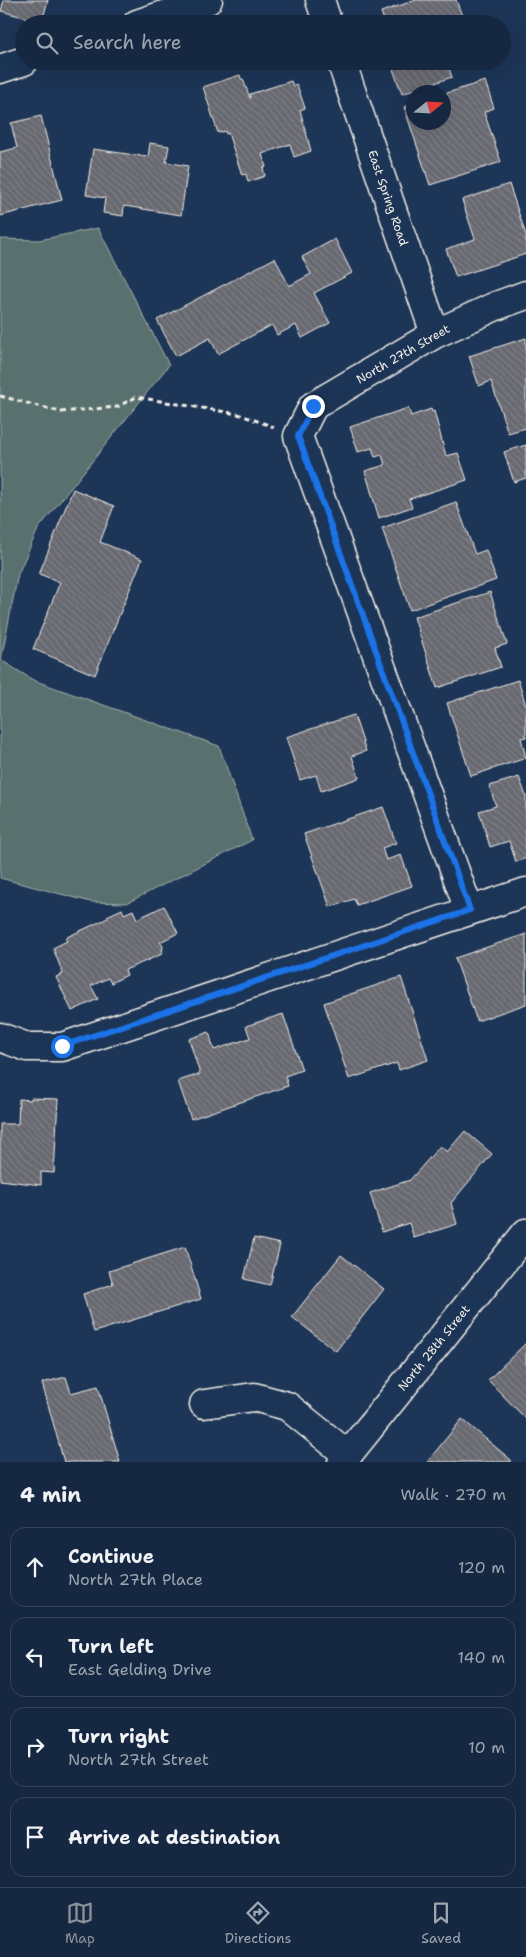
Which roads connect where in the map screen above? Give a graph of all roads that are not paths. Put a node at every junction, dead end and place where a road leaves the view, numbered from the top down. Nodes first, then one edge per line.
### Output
1 (208, 0) edge
2 (320, 0) edge
3 (164, 15) edge
4 (325, 15) edge
5 (15, 64) edge
6 (0, 69) edge
7 (344, 70) edge
8 (526, 295) edge
9 (435, 334) junction
10 (526, 892) edge
11 (470, 910) junction
12 (0, 1037) edge
13 (526, 1233) edge
14 (204, 1404) dead end
15 (345, 1458) edge

1 - 3 street
2 - 4 street
5 - 6 street
7 - 9 street, East Spring Road
8 - 9 street, North 27th Street
9 - 11 street, North 27th Street
10 - 11 street
11 - 12 street
13 - 15 street, North 28th Street
14 - 15 street

